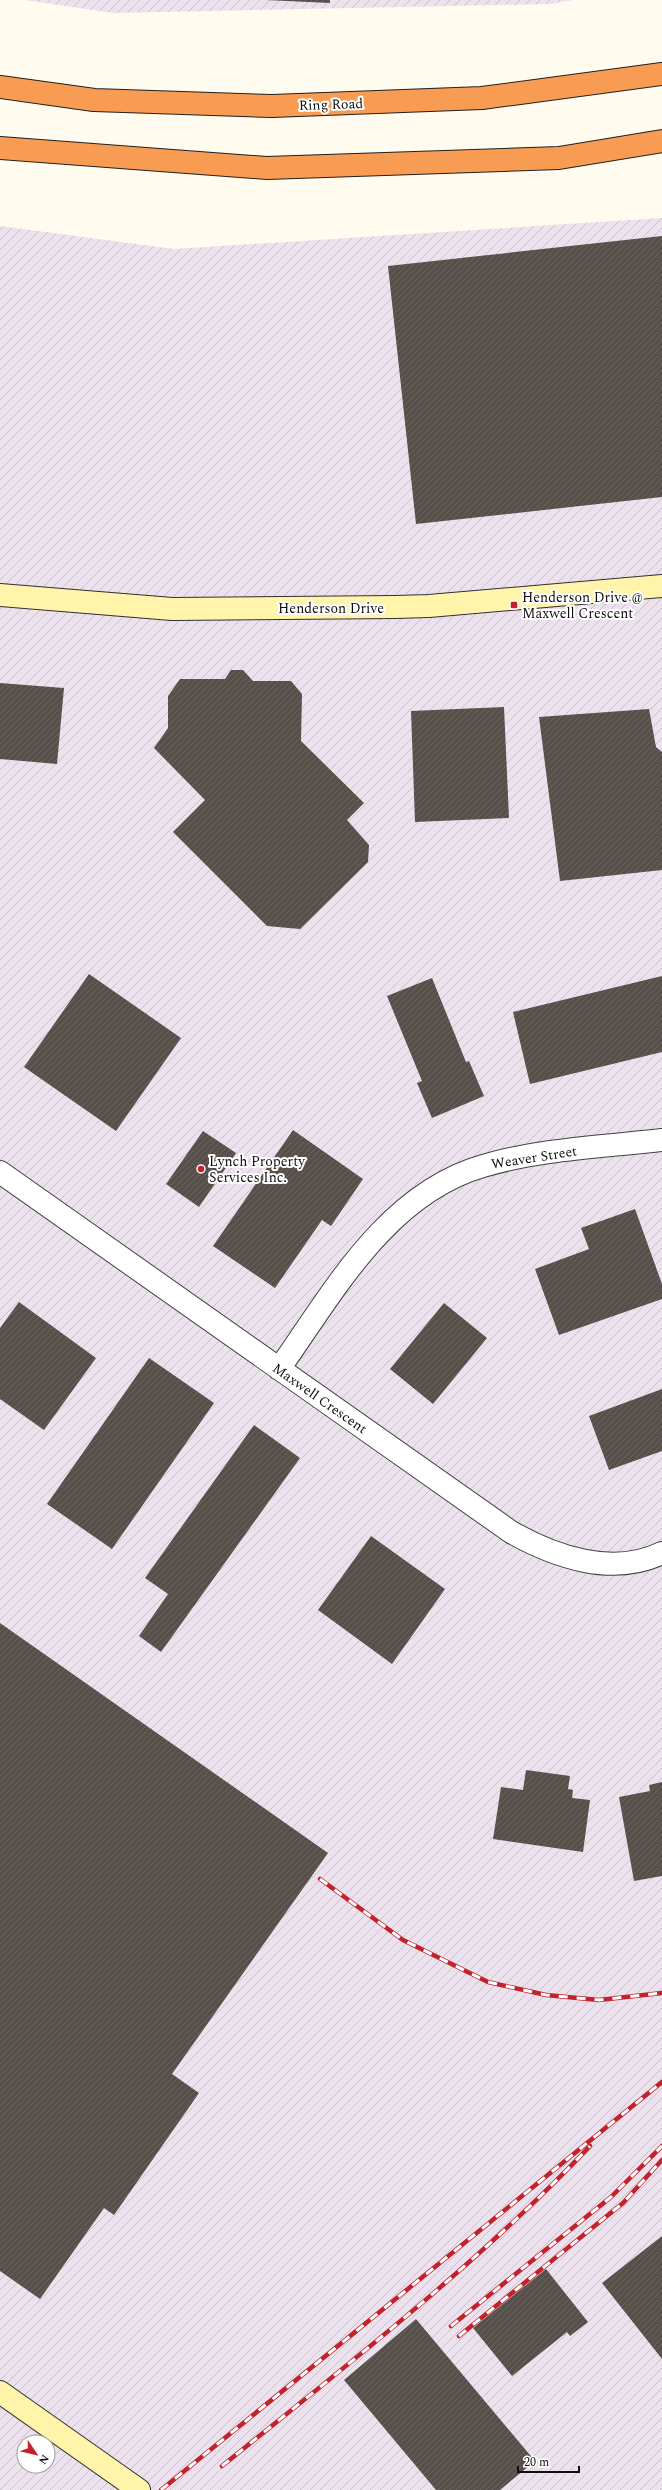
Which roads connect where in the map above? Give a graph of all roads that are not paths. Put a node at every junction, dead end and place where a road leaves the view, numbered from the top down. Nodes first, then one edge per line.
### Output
1 (662, 74) edge
2 (0, 87) edge
3 (662, 141) edge
4 (0, 148) edge
5 (662, 586) edge
6 (0, 595) edge
7 (662, 1140) edge
8 (0, 1172) edge
9 (279, 1369) junction
10 (662, 1554) edge
11 (0, 2392) edge
12 (139, 2490) edge

1 - 2 highway, Ring Road
3 - 4 highway
5 - 6 street, Henderson Drive
7 - 9 street, Weaver Street
8 - 9 street, Maxwell Crescent
9 - 10 street, Maxwell Crescent
11 - 12 street

